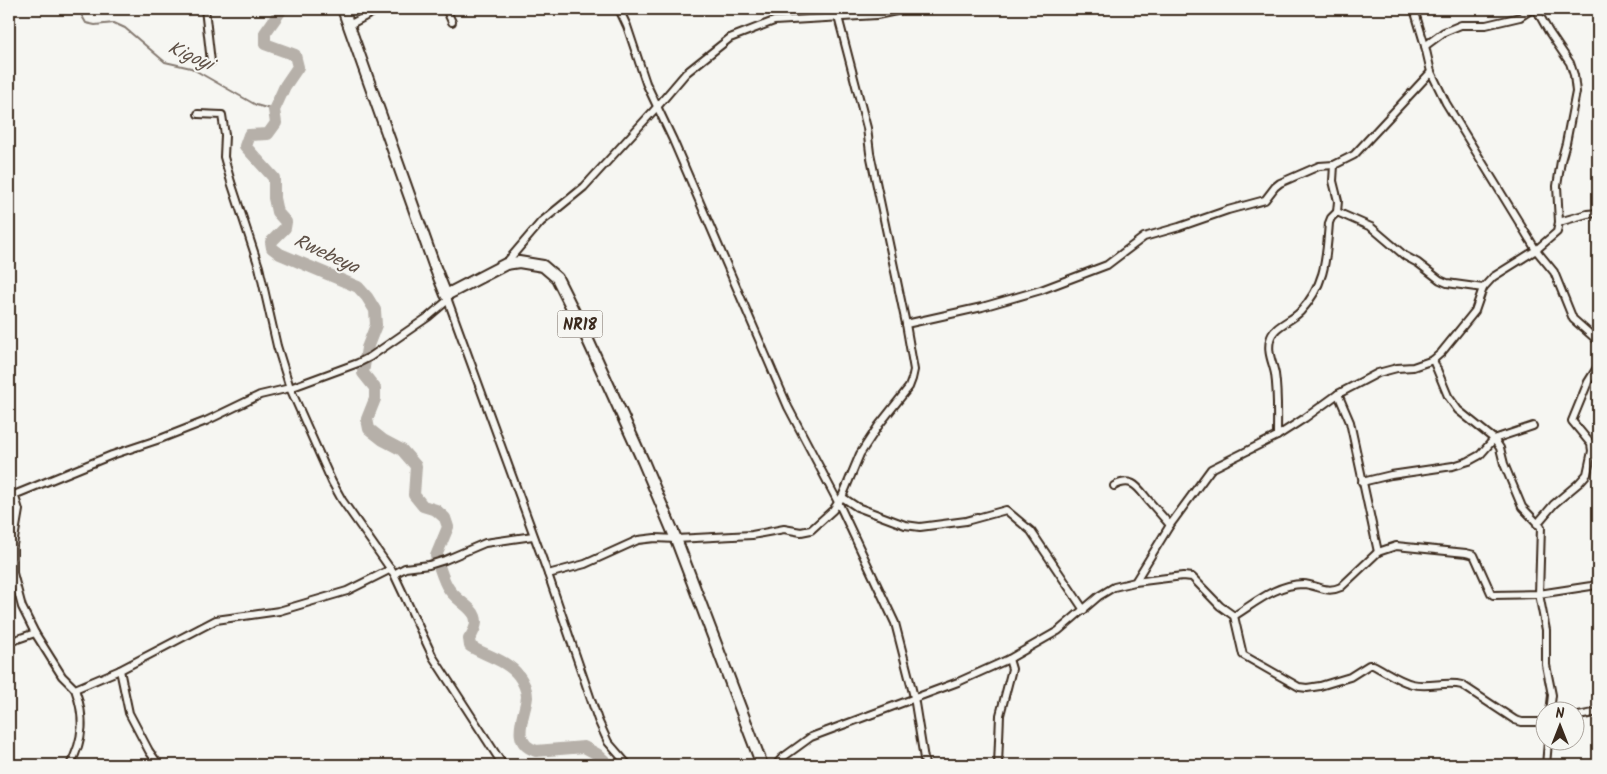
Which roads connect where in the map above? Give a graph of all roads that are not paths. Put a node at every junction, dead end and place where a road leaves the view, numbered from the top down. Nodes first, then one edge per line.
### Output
1 (205, 9) edge
2 (343, 9) edge
3 (379, 9) edge
4 (446, 9) edge
5 (619, 9) edge
6 (836, 9) edge
7 (906, 9) edge
8 (1414, 9) edge
9 (1534, 9) edge
10 (837, 17) junction
11 (452, 22) dead end
12 (349, 25) junction
13 (1425, 46) junction
14 (211, 62) dead end
15 (1431, 72) junction
16 (657, 107) junction
17 (198, 114) dead end
18 (1334, 164) junction
19 (1337, 212) junction
20 (1598, 213) edge
21 (1559, 222) junction
22 (1536, 250) junction
23 (506, 264) junction
24 (1482, 288) junction
25 (447, 297) junction
26 (906, 324) junction
27 (1598, 341) edge
28 (1432, 360) junction
29 (1598, 366) edge
30 (290, 388) junction
31 (1338, 394) junction
32 (1533, 426) dead end
33 (1277, 436) junction
34 (1494, 439) junction
35 (1362, 482) junction
36 (1114, 486) dead end
37 (11, 495) edge
38 (840, 500) junction
39 (1537, 524) junction
40 (1170, 525) junction
41 (533, 536) junction
42 (676, 539) junction
43 (1378, 552) junction
44 (392, 571) junction
45 (548, 574) junction
46 (1135, 582) junction
47 (1598, 583) edge
48 (1539, 594) junction
49 (1084, 610) junction
50 (1234, 616) junction
51 (35, 633) junction
52 (9, 642) edge
53 (1009, 659) junction
54 (120, 670) junction
55 (74, 689) junction
56 (914, 698) junction
57 (1551, 702) edge
58 (1598, 712) edge
59 (1584, 715) edge
60 (1534, 722) edge
61 (1547, 752) edge
62 (70, 765) edge
63 (159, 765) edge
64 (502, 765) edge
65 (628, 765) edge
66 (762, 765) edge
67 (776, 765) edge
68 (925, 765) edge
69 (998, 765) edge
70 (1546, 765) edge

1 - 14 street
2 - 12 main road
3 - 12 street
4 - 11 street
5 - 16 street
6 - 10 street
7 - 10 street
8 - 13 street
9 - 13 street
9 - 21 street
10 - 16 street
10 - 26 street
12 - 25 main road
13 - 15 street
15 - 18 street
15 - 22 street
16 - 23 street
16 - 38 street
17 - 30 street
18 - 19 street
18 - 26 street
19 - 24 street
19 - 33 street
20 - 21 street
21 - 22 street
22 - 24 street
22 - 27 street
23 - 25 main road, NR18
23 - 42 main road, NR18
24 - 28 street
25 - 30 street
25 - 41 street
26 - 38 street
28 - 31 street
28 - 34 street
29 - 39 street
30 - 37 street
30 - 44 street
31 - 33 street
31 - 35 street
32 - 34 street
33 - 40 street
34 - 35 street
34 - 39 street
35 - 43 street
36 - 40 street
37 - 51 street
38 - 42 street
38 - 49 street
38 - 56 street
39 - 48 street
40 - 46 street
41 - 44 street
41 - 45 street
42 - 45 street
42 - 66 main road, NR18
43 - 48 street
43 - 50 street
44 - 54 street
44 - 64 street
45 - 65 street
46 - 49 street
46 - 50 street
47 - 48 street
48 - 57 street
49 - 53 street
50 - 60 street
51 - 52 street
51 - 55 street
53 - 56 street
53 - 69 street
54 - 55 street
54 - 63 street
55 - 62 street
56 - 67 street
56 - 68 street
58 - 59 street
61 - 70 street

